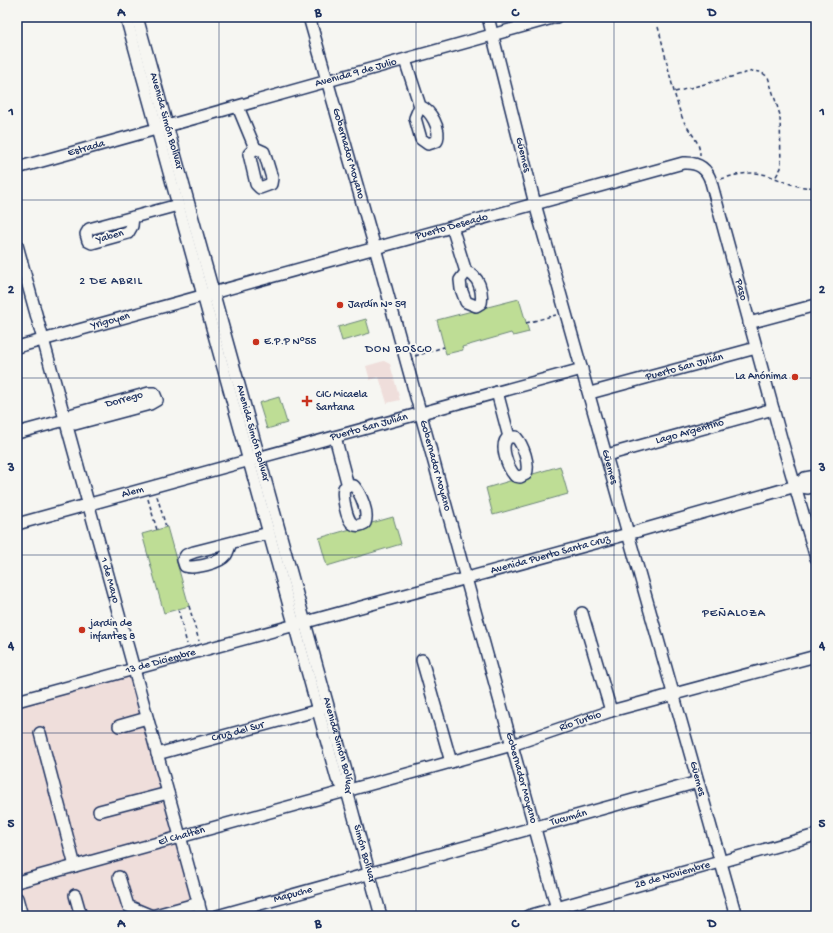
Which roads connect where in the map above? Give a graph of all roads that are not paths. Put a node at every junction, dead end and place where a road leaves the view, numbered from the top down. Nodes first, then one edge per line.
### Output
1 (126, 17) edge
2 (137, 17) edge
3 (309, 17) edge
4 (488, 17) edge
5 (556, 17) edge
6 (494, 35) junction
7 (405, 60) junction
8 (327, 82) junction
9 (420, 106) dead end
10 (238, 107) junction
11 (168, 126) junction
12 (156, 129) junction
13 (255, 148) dead end
14 (700, 166) joint
15 (17, 168) edge
16 (535, 204) junction
17 (178, 205) junction
18 (133, 217) dead end
19 (452, 227) junction
20 (17, 245) edge
21 (375, 248) junction
22 (466, 272) dead end
23 (209, 294) junction
24 (816, 305) edge
25 (749, 323) junction
26 (43, 340) junction
27 (17, 347) edge
28 (756, 348) junction
29 (582, 369) junction
30 (497, 392) junction
31 (590, 393) junction
32 (773, 409) junction
33 (420, 413) junction
34 (65, 420) junction
35 (17, 433) edge
36 (335, 437) junction
37 (509, 437) dead end
38 (606, 455) junction
39 (254, 459) junction
40 (816, 476) edge
41 (348, 486) dead end
42 (796, 486) junction
43 (816, 486) edge
44 (88, 505) junction
45 (17, 524) edge
46 (269, 533) junction
47 (628, 534) junction
48 (230, 543) dead end
49 (816, 558) edge
50 (465, 577) junction
51 (582, 613) dead end
52 (300, 623) junction
53 (816, 656) edge
54 (422, 660) dead end
55 (134, 668) junction
56 (673, 694) junction
57 (17, 701) edge
58 (319, 710) junction
59 (611, 711) junction
60 (147, 718) junction
61 (119, 726) dead end
62 (40, 733) dead end
63 (512, 745) junction
64 (157, 754) junction
65 (451, 762) junction
66 (698, 782) junction
67 (347, 791) junction
68 (168, 793) junction
69 (99, 811) dead end
70 (534, 827) junction
71 (816, 835) edge
72 (180, 837) junction
73 (721, 863) junction
74 (74, 866) junction
75 (369, 873) junction
76 (119, 877) dead end
77 (17, 882) edge
78 (75, 895) dead end
79 (17, 898) edge
80 (199, 903) junction
81 (558, 912) edge
82 (22, 916) edge
83 (81, 916) edge
84 (152, 916) edge
85 (202, 916) edge
86 (217, 916) edge
87 (381, 916) edge
88 (528, 916) edge
89 (736, 916) edge

1 - 12 street, Avenida Simón Bolívar
2 - 11 street, Avenida Simón Bolívar
3 - 8 street, Gobernador Moyano
4 - 6 street, Güemes
5 - 6 street, Avenida 9 de Julio
6 - 7 street, Avenida 9 de Julio
6 - 16 street, Güemes
7 - 8 street, Avenida 9 de Julio
7 - 9 street
8 - 10 street, Avenida 9 de Julio
8 - 21 street, Gobernador Moyano
10 - 11 street, Avenida 9 de Julio
10 - 13 street
11 - 12 street, Avenida 9 de Julio
11 - 23 street, Avenida Simón Bolívar
12 - 15 street, Estrada
12 - 17 street, Avenida Simón Bolívar
14 - 16 street, Puerto Deseado
14 - 25 street, Paso
16 - 19 street, Puerto Deseado
16 - 29 street, Güemes
17 - 18 street, Yaben
17 - 23 street, Avenida Simón Bolívar
19 - 21 street, Puerto Deseado
19 - 22 street
20 - 26 street, 1 de Mayo
21 - 23 street, Puerto Deseado
21 - 33 street, Gobernador Moyano
23 - 26 street, Yrigoyen
23 - 39 street, Avenida Simón Bolívar
24 - 25 street
25 - 28 street, Paso
26 - 27 street, Yrigoyen
26 - 34 street, 1 de Mayo
28 - 31 street, Puerto San Julián
28 - 32 street, Paso
29 - 30 street, Puerto San Julián
29 - 31 street, Güemes
30 - 33 street, Puerto San Julián
30 - 37 street
31 - 38 street, Güemes
32 - 38 street, Lago Argentino
32 - 42 street, Paso
33 - 36 street, Puerto San Julián
33 - 50 street, Gobernador Moyano
34 - 34 street, Dorrego
34 - 35 street, Dorrego
34 - 44 street, 1 de Mayo
36 - 39 street, Puerto San Julián
36 - 41 street
38 - 47 street, Güemes
39 - 44 street, Alem
39 - 46 street, Avenida Simón Bolívar
39 - 52 street, Avenida Simón Bolívar
40 - 42 street, Avenida Puerto Santa Cruz
42 - 43 street, Avenida Puerto Santa Cruz
42 - 47 street, Avenida Puerto Santa Cruz
42 - 49 street, Paso
44 - 45 street, Alem
44 - 55 street, 1 de Mayo
46 - 48 street
46 - 52 street, Avenida Simón Bolívar
47 - 50 street, Avenida Puerto Santa Cruz
47 - 56 street, Güemes
50 - 52 street, Avenida Puerto Santa Cruz
50 - 63 street, Gobernador Moyano
51 - 59 street
52 - 55 street, 13 de Diciembre
52 - 58 street, Avenida Simón Bolívar
52 - 67 street, Avenida Simón Bolívar
53 - 56 street, Río Turbio
54 - 65 street
55 - 57 street, 13 de Diciembre
55 - 60 street, 1 de Mayo
56 - 59 street, Río Turbio
56 - 66 street, Güemes
58 - 64 street, Cruz del Sur
58 - 67 street, Avenida Simón Bolívar
59 - 63 street, Río Turbio
60 - 61 street
60 - 64 street, 1 de Mayo
62 - 74 street
63 - 65 street, Río Turbio
63 - 70 street, Gobernador Moyano
64 - 68 street, 1 de Mayo
65 - 67 street, Río Turbio
66 - 70 street, Tucumán
66 - 73 street, Güemes
67 - 72 street, El Chaltén
67 - 75 street, Simón Bolívar
68 - 69 street
68 - 72 street, 1 de Mayo
70 - 75 street, Tucumán
70 - 81 street, Gobernador Moyano
71 - 73 street, 28 de Noviembre
72 - 74 street, El Chaltén
72 - 80 street, 1 de Mayo
73 - 81 street, 28 de Noviembre
73 - 89 street, Güemes
74 - 77 street, El Chaltén
75 - 86 street, Mapuche
75 - 87 street, Simón Bolívar
76 - 84 street
78 - 83 street
79 - 82 street
80 - 84 street
80 - 85 street, 1 de Mayo
81 - 88 street, 28 de Noviembre

